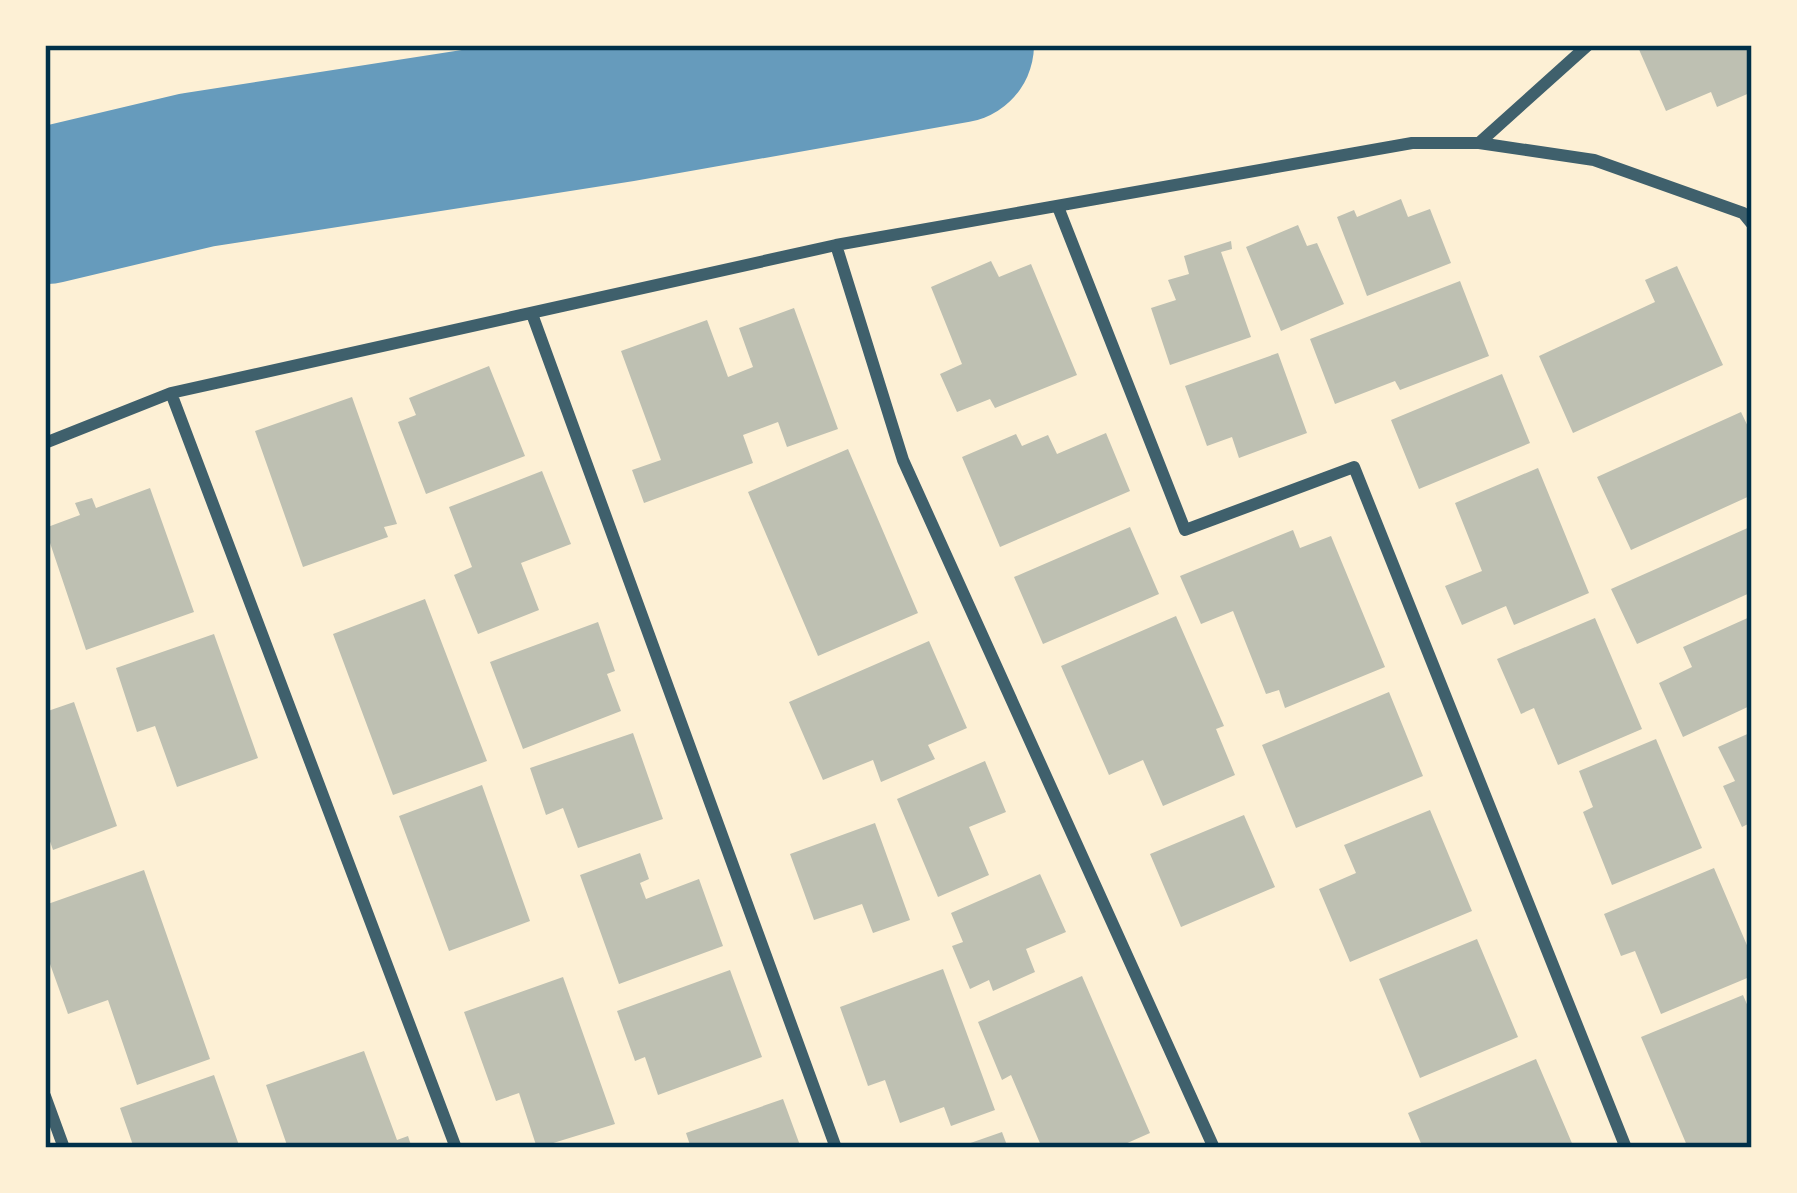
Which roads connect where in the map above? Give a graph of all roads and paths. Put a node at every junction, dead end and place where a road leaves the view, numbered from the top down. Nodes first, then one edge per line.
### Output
1 (1588, 45) edge
2 (1480, 142) junction
3 (1058, 206) junction
4 (1752, 224) edge
5 (836, 245) junction
6 (532, 314) junction
7 (171, 392) junction
8 (45, 443) edge
9 (45, 1096) edge
10 (64, 1148) edge
11 (457, 1148) edge
12 (836, 1148) edge
13 (1214, 1148) edge
14 (1627, 1148) edge

1 - 2 street
2 - 3 street
2 - 4 street
3 - 5 street
3 - 14 street
5 - 6 street
5 - 13 street
6 - 7 street
6 - 12 street
7 - 8 street
7 - 11 street
9 - 10 street

